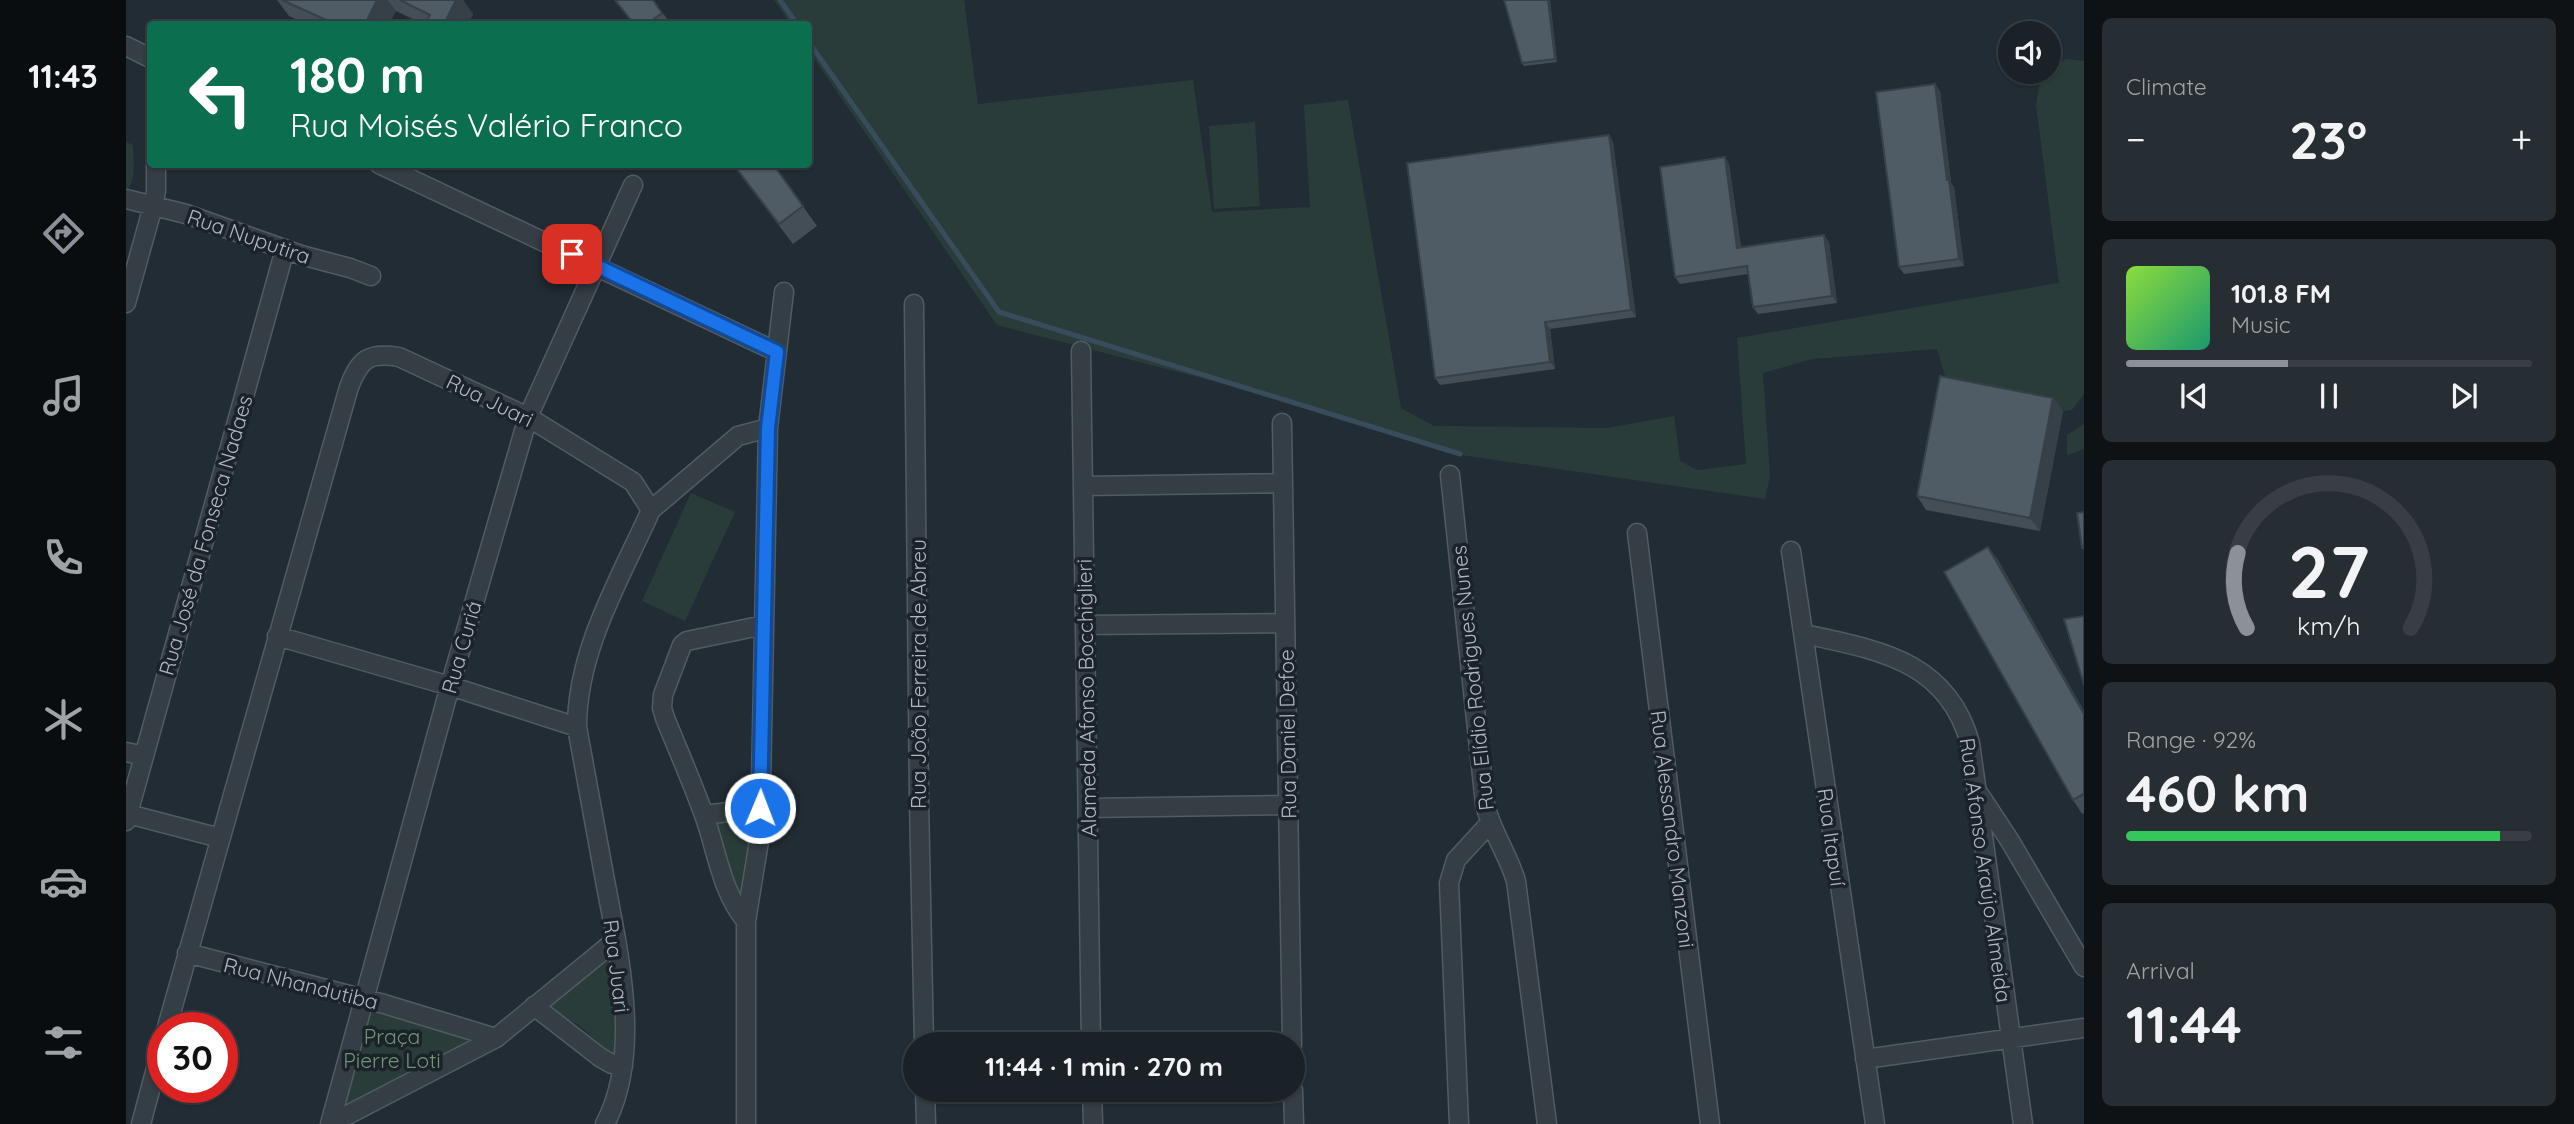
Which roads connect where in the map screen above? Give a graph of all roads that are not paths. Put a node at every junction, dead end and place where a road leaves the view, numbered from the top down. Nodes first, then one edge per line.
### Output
1 (126, 46) edge
2 (147, 56) edge
3 (156, 168) edge
4 (388, 168) edge
5 (634, 185) dead end
6 (126, 199) edge
7 (153, 206) junction
8 (285, 249) junction
9 (596, 265) junction
10 (371, 276) dead end
11 (783, 292) dead end
12 (126, 303) edge
13 (914, 304) dead end
14 (1081, 351) dead end
15 (777, 352) junction
16 (528, 417) junction
17 (1282, 423) dead end
18 (768, 428) junction
19 (1450, 475) dead end
20 (1283, 483) junction
21 (1083, 485) junction
22 (651, 510) junction
23 (1637, 533) dead end
24 (1791, 551) dead end
25 (1285, 623) junction
26 (764, 625) junction
27 (1085, 625) junction
28 (1804, 635) junction
29 (277, 636) junction
30 (450, 686) junction
31 (577, 727) junction
32 (135, 754) edge
33 (1974, 786) junction
34 (1288, 805) junction
35 (760, 808) junction
36 (1088, 808) junction
37 (704, 815) junction
38 (127, 818) edge
39 (1489, 824) junction
40 (220, 838) junction
41 (746, 921) junction
42 (616, 940) junction
43 (187, 953) junction
44 (2084, 967) edge
45 (364, 999) junction
46 (534, 1006) junction
47 (171, 1012) edge
48 (2084, 1028) edge
49 (924, 1032) edge
50 (1091, 1032) edge
51 (1292, 1032) edge
52 (496, 1038) junction
53 (2010, 1039) junction
54 (1865, 1059) junction
55 (623, 1066) junction
56 (147, 1102) edge
57 (925, 1102) edge
58 (1092, 1102) edge
59 (1293, 1102) edge
60 (141, 1124) edge
61 (330, 1124) edge
62 (605, 1124) edge
63 (746, 1124) edge
64 (926, 1124) edge
65 (1093, 1124) edge
66 (1294, 1124) edge
67 (1460, 1124) edge
68 (1547, 1124) edge
69 (1710, 1124) edge
70 (1875, 1124) edge
71 (2023, 1124) edge

1 - 2 street
3 - 7 street
4 - 9 street
5 - 9 street, Rua Curiá
6 - 7 street, Rua Nuputira
7 - 8 street, Rua Nuputira
7 - 12 street
8 - 10 street, Rua Nuputira
8 - 32 street, Rua José da Fonseca Nadaes
9 - 15 street
9 - 16 street, Rua Curiá
11 - 15 street
13 - 49 street, Rua João Ferreira de Abreu
14 - 21 street, Alameda Afonso Bocchiglieri
15 - 18 street
16 - 22 street, Rua Juari
16 - 29 street, Rua Juari
16 - 30 street, Rua Curiá
17 - 20 street, Rua Daniel Defoe
18 - 22 street
18 - 26 street
19 - 39 street, Rua Elídio Rodrigues Nunes
20 - 21 street
20 - 25 street, Rua Daniel Defoe
21 - 27 street, Alameda Afonso Bocchiglieri
22 - 31 street, Rua Juari
23 - 69 street, Rua Alessandro Manzoni
24 - 28 street, Rua Itapuí
25 - 27 street
25 - 34 street, Rua Daniel Defoe
26 - 35 street
26 - 37 street
27 - 36 street, Alameda Afonso Bocchiglieri
28 - 33 street, Rua Afonso Araújo Almeida
28 - 54 street, Rua Itapuí
29 - 30 street
29 - 40 street, Rua Juari
30 - 31 street
30 - 45 street, Rua Curiá
31 - 42 street, Rua Juari
32 - 38 street, Rua José da Fonseca Nadaes
33 - 44 street
33 - 53 street, Rua Afonso Araújo Almeida
34 - 36 street
34 - 51 street, Rua Daniel Defoe
35 - 37 street
35 - 41 street
36 - 50 street, Alameda Afonso Bocchiglieri
37 - 41 street
38 - 40 street
39 - 67 street
39 - 68 street, Rua Elídio Rodrigues Nunes
40 - 43 street, Rua Juari
41 - 63 street
42 - 46 street
42 - 55 street, Rua Juari
43 - 45 street, Rua Nhandutiba
43 - 47 street, Rua Juari
45 - 52 street, Rua Nhandutiba
45 - 61 street, Rua Curiá
46 - 52 street
46 - 55 street
48 - 53 street
52 - 61 street
53 - 54 street
53 - 71 street, Rua Afonso Araújo Almeida
54 - 70 street, Rua Itapuí
55 - 62 street, Rua Juari
56 - 60 street
57 - 64 street
58 - 65 street
59 - 66 street

